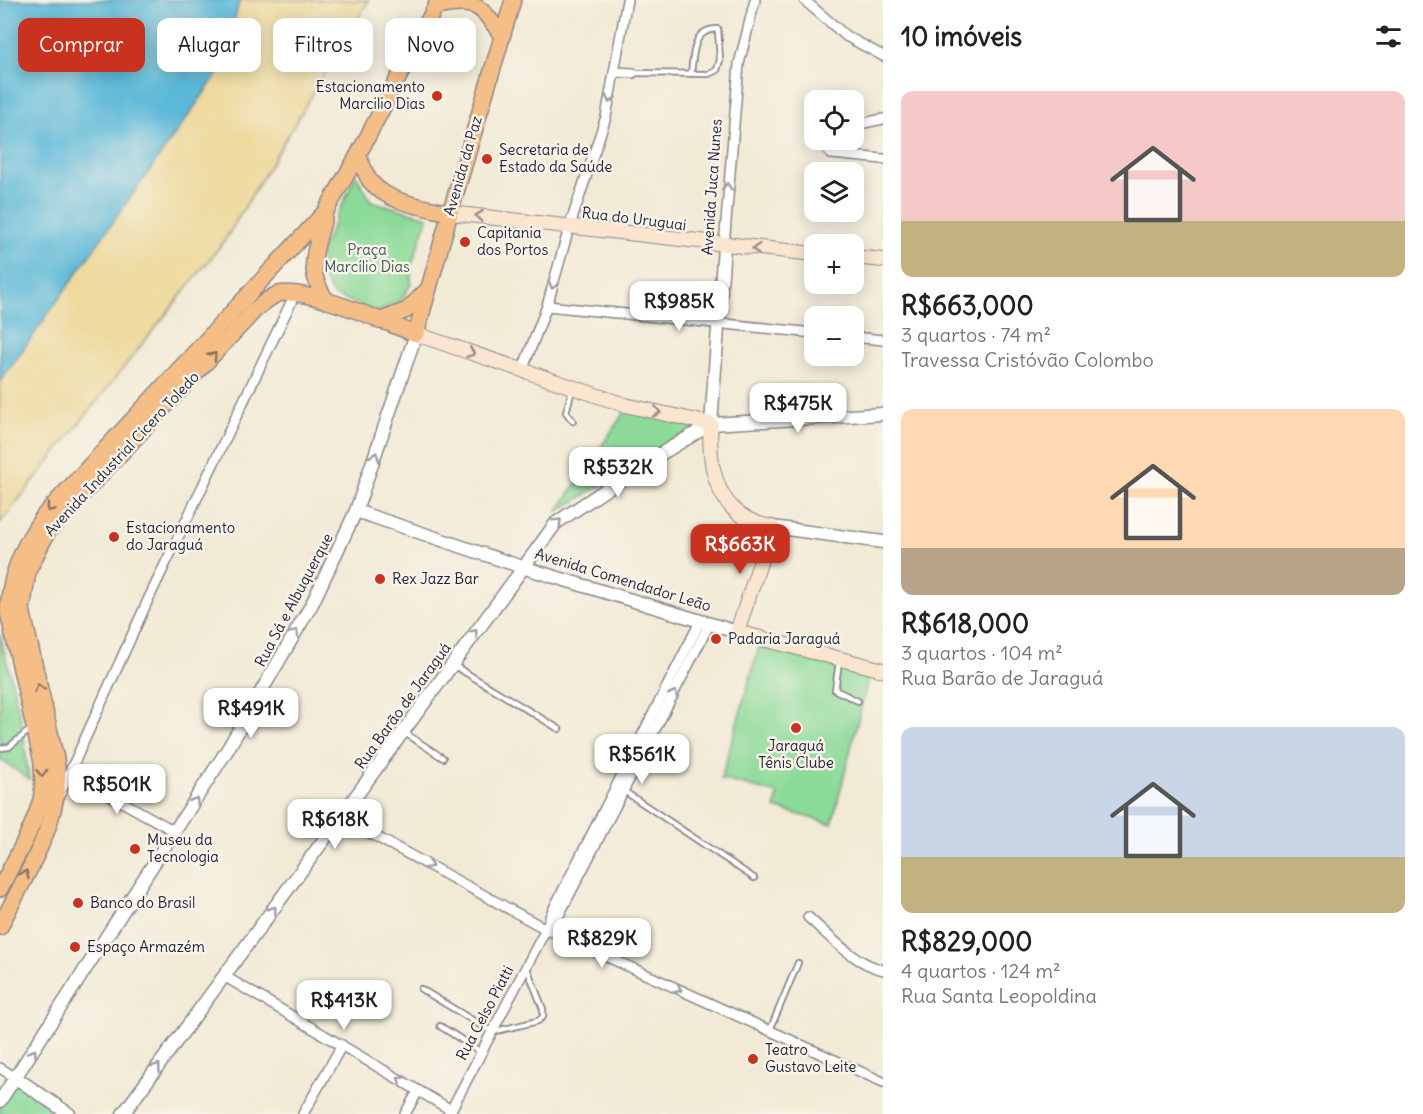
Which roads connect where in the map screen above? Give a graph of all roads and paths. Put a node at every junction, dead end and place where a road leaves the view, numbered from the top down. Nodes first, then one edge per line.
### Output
1 (513, 0) edge
2 (627, 0) edge
3 (755, 0) edge
4 (804, 0) edge
5 (437, 3) edge
6 (502, 36) junction
7 (883, 56) edge
8 (616, 72) junction
9 (633, 73) joint
10 (691, 73) junction
11 (883, 119) edge
12 (864, 123) edge
13 (828, 150) edge
14 (358, 155) junction
15 (883, 159) edge
16 (326, 212) junction
17 (450, 213) junction
18 (569, 228) junction
19 (724, 246) junction
20 (804, 253) edge
21 (864, 258) edge
22 (883, 260) edge
23 (431, 286) junction
24 (295, 294) junction
25 (327, 301) junction
26 (547, 306) junction
27 (379, 321) junction
28 (718, 322) junction
29 (804, 332) edge
30 (416, 334) junction
31 (864, 338) edge
32 (883, 340) edge
33 (522, 371) junction
34 (573, 388) junction
35 (883, 414) edge
36 (573, 422) dead end
37 (711, 424) junction
38 (356, 512) junction
39 (772, 527) junction
40 (883, 542) edge
41 (522, 567) junction
42 (706, 622) junction
43 (737, 632) junction
44 (840, 659) junction
45 (452, 664) junction
46 (883, 670) edge
47 (858, 701) dead end
48 (33, 727) junction
49 (559, 729) dead end
50 (403, 731) junction
51 (0, 748) edge
52 (443, 758) dead end
53 (72, 774) junction
54 (623, 791) junction
55 (57, 801) junction
56 (340, 817) junction
57 (176, 832) junction
58 (754, 878) dead end
59 (0, 889) edge
60 (808, 917) dead end
61 (0, 927) edge
62 (546, 929) junction
63 (798, 963) dead end
64 (526, 967) junction
65 (883, 970) edge
66 (224, 976) junction
67 (421, 989) dead end
68 (440, 1026) dead end
69 (770, 1031) junction
70 (492, 1032) junction
71 (342, 1045) junction
72 (482, 1052) junction
73 (0, 1068) edge
74 (16, 1078) junction
75 (883, 1082) edge
76 (418, 1091) junction
77 (0, 1101) edge
78 (450, 1112) edge
79 (69, 1114) edge
80 (123, 1114) edge
81 (303, 1114) edge
82 (405, 1114) edge

1 - 6 main road, Avenida da Paz
2 - 8 street
19 -> 3 street, Avenida Juca Nunes
4 - 7 street
5 - 6 main road
5 - 14 main road
6 - 17 main road, Avenida da Paz
8 - 9 street
8 -> 18 street
9 - 10 lane
10 - 10 lane
11 - 12 street
13 - 15 street
14 - 16 main road
14 - 17 main road
16 - 25 main road
16 -> 48 main road, Avenida Industrial Cícero Toledo
18 -> 17 main road, Rua do Uruguai
17 - 23 main road, Avenida da Paz
18 - 19 main road, Rua do Uruguai
18 -> 26 street
20 -> 19 main road, Rua do Uruguai
19 - 28 street, Avenida Juca Nunes
21 - 22 main road
23 - 27 main road
23 - 30 main road, Avenida da Paz
24 - 25 main road, Avenida Industrial Cícero Toledo
24 - 53 street
55 -> 24 main road, Avenida Industrial Cícero Toledo
25 - 27 main road, Avenida Industrial Cícero Toledo
26 - 28 street
26 - 33 street
27 - 30 main road, Avenida Industrial Cícero Toledo
28 - 29 street
28 - 37 street, Avenida Juca Nunes
30 -> 33 main road
38 -> 30 street, Rua Sá e Albuquerque
31 - 32 street
33 - 34 main road
34 - 36 lane
34 -> 37 main road
35 - 37 street
37 - 39 main road, Avenida Juca Nunes
41 -> 37 street, Rua Barão de Jaraguá
38 - 41 street, Avenida Comendador Leão
57 -> 38 street, Rua Sá e Albuquerque
39 - 40 street
39 - 43 main road
41 - 42 street, Avenida Comendador Leão
45 -> 41 street, Rua Barão de Jaraguá
42 - 43 street, Avenida Comendador Leão
54 -> 42 street, Rua Celso Piatti
42 - 62 street, Rua Celso Piatti
43 - 44 main road, Avenida Comendador Leão
44 - 46 main road, Avenida Comendador Leão
44 - 47 lane
45 - 49 lane
45 - 50 street, Rua Barão de Jaraguá
48 - 51 lane
48 -> 59 main road, Avenida Industrial Cícero Toledo
50 - 52 lane
50 - 56 street, Rua Barão de Jaraguá
53 - 55 street
53 - 57 street
54 - 58 lane
54 - 62 street, Rua Celso Piatti
61 -> 55 main road, Avenida Industrial Cícero Toledo
56 -> 62 street
66 -> 56 street, Rua Barão de Jaraguá
74 -> 57 street, Rua Sá e Albuquerque
60 - 65 street
62 - 64 street, Rua Celso Piatti
62 -> 69 street
63 - 69 lane
64 - 70 street, Rua Celso Piatti
64 - 70 lane
66 - 71 street
80 -> 66 street, Rua Barão de Jaraguá
67 - 70 lane
68 - 72 lane
69 - 75 street
70 - 72 street, Rua Celso Piatti
76 -> 71 street
71 - 81 street
72 - 78 street, Rua Celso Piatti
73 - 74 street
74 - 77 street, Rua Sá e Albuquerque
74 - 79 street
76 - 78 street
76 - 82 street

